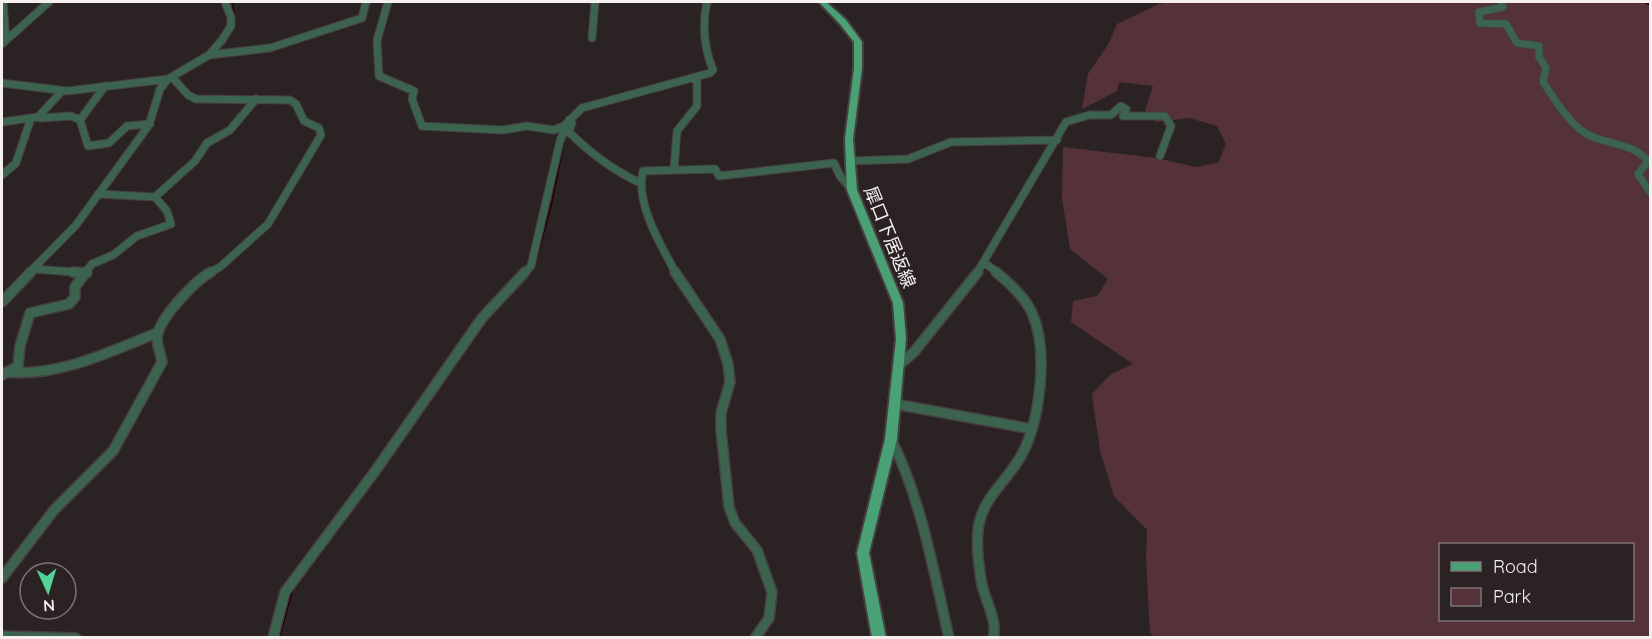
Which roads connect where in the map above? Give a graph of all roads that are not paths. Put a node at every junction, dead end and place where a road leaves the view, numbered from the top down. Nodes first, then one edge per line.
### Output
1 (3, 2) edge
2 (49, 2) edge
3 (225, 2) edge
4 (366, 2) edge
5 (388, 2) edge
6 (595, 2) edge
7 (707, 2) edge
8 (822, 2) edge
9 (1501, 2) edge
10 (592, 38) dead end
11 (4, 42) edge
12 (209, 55) junction
13 (170, 78) junction
14 (698, 78) junction
15 (2, 83) edge
16 (105, 86) junction
17 (62, 90) junction
18 (256, 99) junction
19 (40, 118) junction
20 (80, 120) junction
21 (569, 120) junction
22 (30, 121) junction
23 (2, 122) edge
24 (150, 124) junction
25 (1057, 140) junction
26 (1160, 156) dead end
27 (849, 161) junction
28 (674, 169) junction
29 (2, 175) edge
30 (640, 183) junction
31 (852, 190) junction
32 (1650, 192) edge
33 (98, 194) junction
34 (155, 197) junction
35 (985, 263) junction
36 (34, 268) junction
37 (87, 273) junction
38 (2, 302) edge
39 (157, 333) junction
40 (899, 365) junction
41 (4, 373) edge
42 (895, 404) junction
43 (1032, 429) junction
44 (891, 439) junction
45 (2, 578) edge
46 (2, 636) edge
47 (76, 638) edge
48 (273, 638) edge
49 (755, 638) edge
50 (879, 638) edge
51 (949, 638) edge
52 (993, 638) edge

1 - 11 street
2 - 11 street
3 - 12 street
4 - 12 street
5 - 21 street
6 - 10 street
7 - 14 street
8 - 27 main road, 犀口下居返線
9 - 32 street
12 - 13 street
13 - 16 street
13 - 18 street
13 - 24 street
14 - 21 street
14 - 28 street
15 - 17 street
16 - 17 street
16 - 20 street
17 - 19 street
18 - 34 street
18 - 39 street
19 - 20 street
19 - 22 street
20 - 24 street
21 - 30 street
21 - 48 street
22 - 23 street
22 - 29 street
24 - 33 street
25 - 26 street
25 - 27 street
25 - 35 street
27 - 31 main road, 犀口下居返線
28 - 30 street
28 - 31 street
30 - 49 street
31 - 40 main road, 犀口下居返線
33 - 34 street
33 - 36 street
34 - 37 street
35 - 40 street
35 - 43 street
36 - 37 street
36 - 38 street
37 - 41 street
39 - 41 street
39 - 45 street
40 - 42 main road, 犀口下居返線
42 - 43 street
42 - 44 main road, 犀口下居返線
43 - 52 street
44 - 50 main road, 犀口下居返線
44 - 51 street
46 - 47 street

